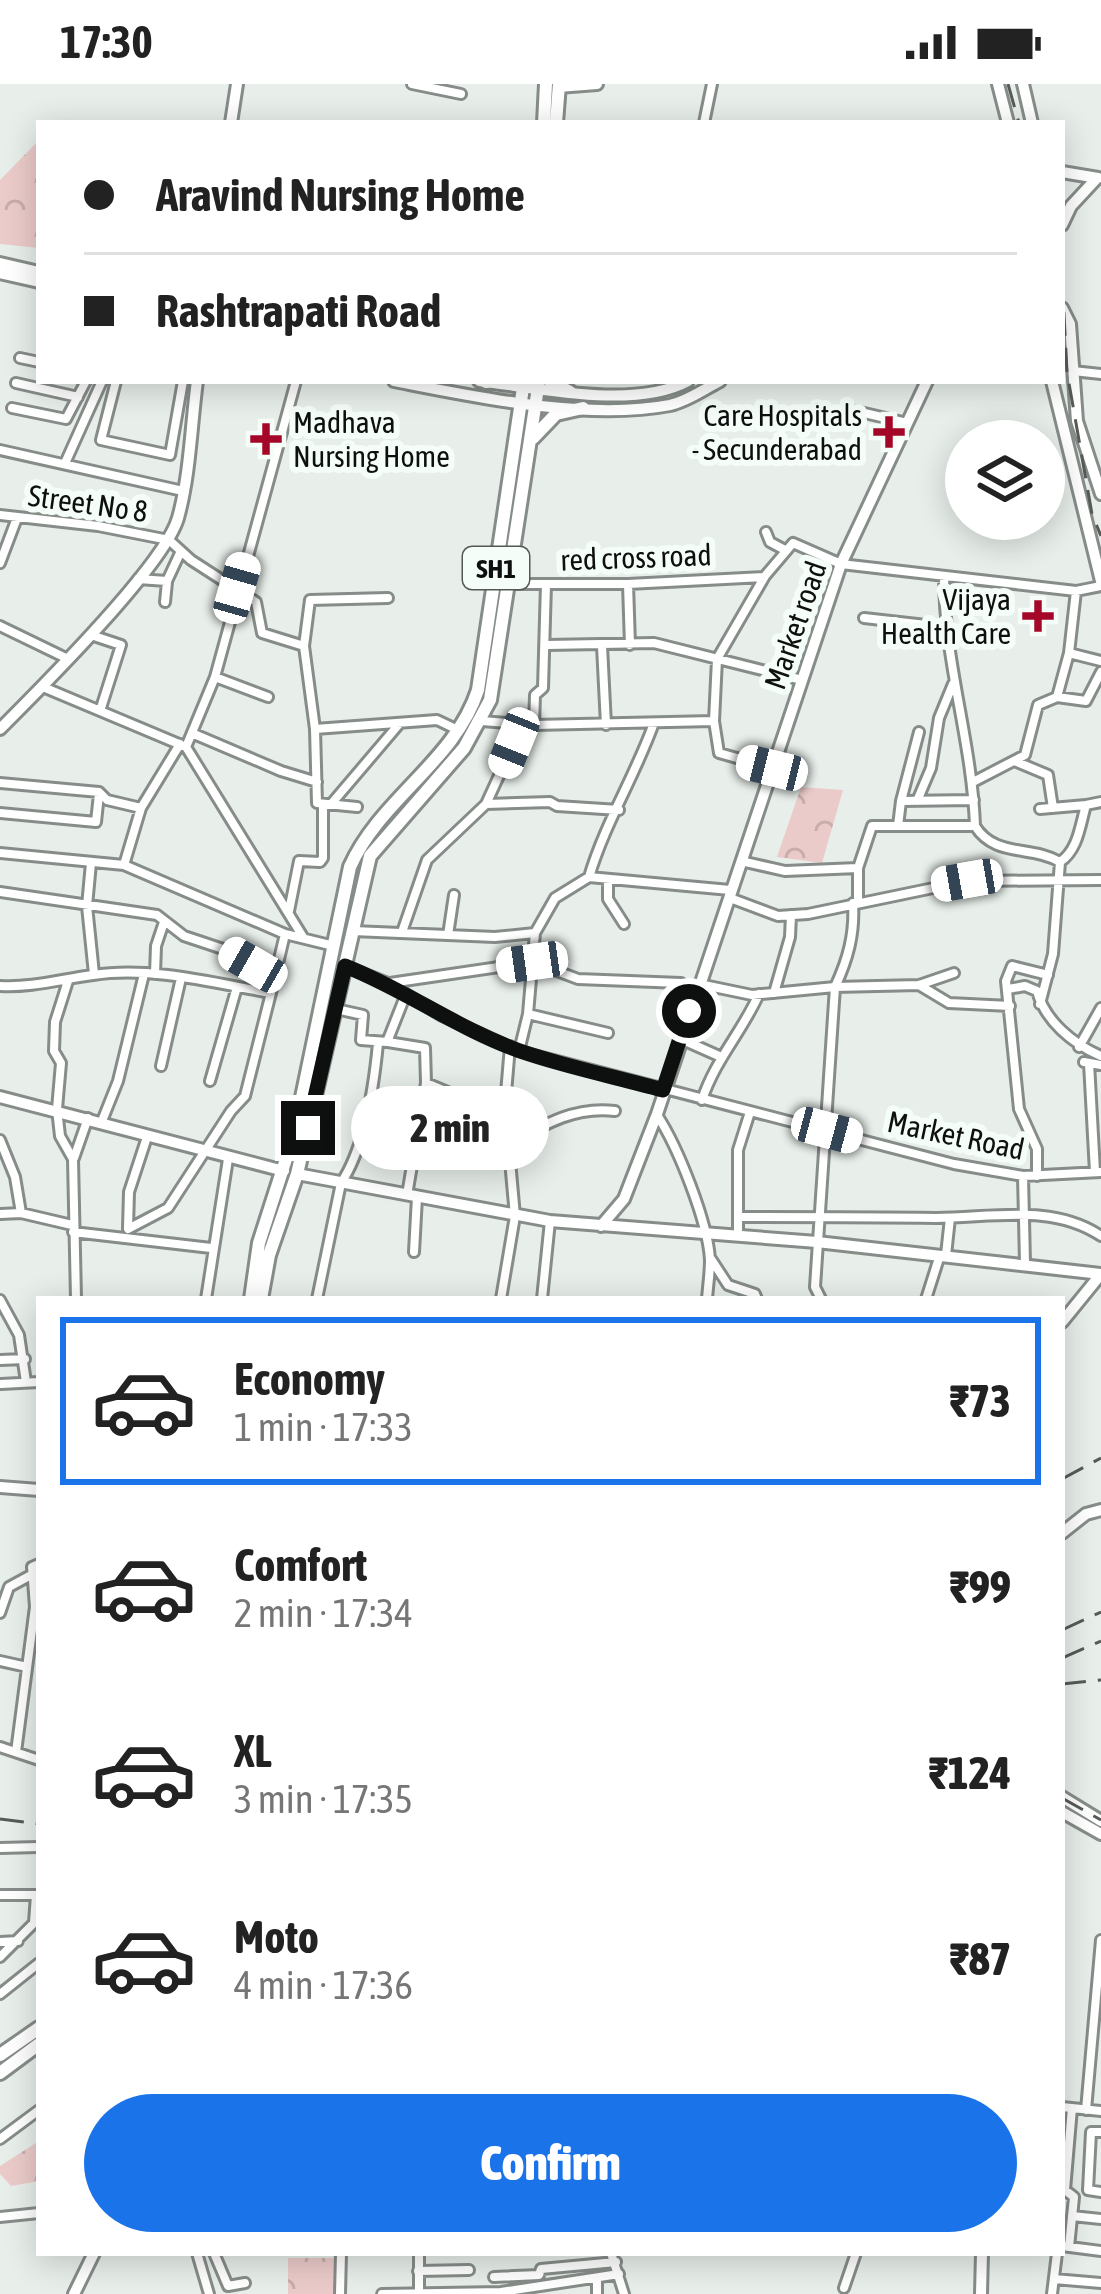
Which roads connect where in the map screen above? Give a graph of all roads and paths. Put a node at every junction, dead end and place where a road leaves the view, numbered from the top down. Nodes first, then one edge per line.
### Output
1 (237, 84) edge
2 (414, 84) edge
3 (597, 84) edge
4 (712, 84) edge
5 (998, 84) edge
6 (1023, 84) edge
7 (554, 85) edge
8 (461, 94) dead end
9 (231, 120) edge
10 (545, 120) edge
11 (556, 120) edge
12 (705, 120) edge
13 (1007, 120) edge
14 (1031, 120) edge
15 (1065, 172) edge
16 (1099, 178) edge
17 (1065, 219) edge
18 (0, 263) edge
19 (36, 271) edge
20 (0, 273) edge
21 (36, 281) edge
22 (1065, 314) edge
23 (20, 358) dead end
24 (36, 361) edge
25 (1066, 371) edge
26 (1101, 374) edge
27 (16, 383) dead end
28 (85, 384) edge
29 (101, 384) edge
30 (115, 384) edge
31 (182, 384) edge
32 (197, 384) edge
33 (295, 384) edge
34 (446, 384) edge
35 (503, 384) edge
36 (678, 384) edge
37 (714, 384) edge
38 (926, 384) edge
39 (1053, 384) edge
40 (533, 389) edge
41 (570, 392) joint
42 (79, 397) junction
43 (12, 408) dead end
44 (583, 408) junction
45 (856, 411) dead end
46 (907, 423) junction
47 (530, 445) junction
48 (0, 450) edge
49 (65, 461) junction
50 (1097, 471) edge
51 (183, 490) junction
52 (1101, 494) edge
53 (0, 514) edge
54 (17, 518) junction
55 (766, 532) dead end
56 (169, 540) junction
57 (784, 550) junction
58 (181, 551) junction
59 (0, 563) edge
60 (841, 564) junction
61 (944, 576) junction
62 (765, 577) junction
63 (138, 579) junction
64 (167, 581) junction
65 (508, 584) junction
66 (546, 584) junction
67 (628, 584) junction
68 (1101, 584) edge
69 (237, 588) junction
70 (1076, 591) junction
71 (388, 598) dead end
72 (165, 602) dead end
73 (865, 617) dead end
74 (0, 626) edge
75 (944, 627) junction
76 (88, 634) junction
77 (547, 645) junction
78 (629, 645) junction
79 (304, 646) junction
80 (602, 646) junction
81 (1069, 652) junction
82 (66, 658) junction
83 (718, 659) junction
84 (1101, 661) edge
85 (1101, 671) edge
86 (215, 677) junction
87 (802, 680) junction
88 (952, 684) junction
89 (43, 687) junction
90 (268, 697) dead end
91 (1057, 697) junction
92 (100, 711) junction
93 (482, 721) junction
94 (714, 721) junction
95 (400, 723) junction
96 (516, 723) junction
97 (654, 723) junction
98 (534, 725) junction
99 (606, 725) junction
100 (0, 729) edge
101 (316, 729) junction
102 (460, 730) junction
103 (919, 732) dead end
104 (194, 734) junction
105 (183, 745) junction
106 (1017, 762) junction
107 (772, 768) junction
108 (317, 782) junction
109 (973, 782) junction
110 (0, 783) edge
111 (99, 792) junction
112 (974, 800) junction
113 (901, 801) junction
114 (917, 801) junction
115 (1101, 802) edge
116 (327, 804) junction
117 (487, 804) junction
118 (1086, 805) junction
119 (357, 807) dead end
120 (141, 808) junction
121 (1054, 808) junction
122 (1040, 809) dead end
123 (620, 810) junction
124 (0, 812) edge
125 (898, 826) junction
126 (975, 826) junction
127 (378, 831) junction
128 (0, 854) edge
129 (740, 860) junction
130 (1060, 862) junction
131 (91, 863) junction
132 (124, 865) junction
133 (858, 868) junction
134 (589, 877) junction
135 (1061, 879) junction
136 (608, 880) junction
137 (1101, 880) edge
138 (0, 892) edge
139 (729, 894) junction
140 (454, 895) dead end
141 (855, 903) junction
142 (87, 906) junction
143 (289, 913) junction
144 (791, 915) junction
145 (164, 922) junction
146 (624, 924) dead end
147 (352, 931) junction
148 (402, 932) junction
149 (535, 933) junction
150 (285, 934) junction
151 (448, 934) junction
152 (303, 937) junction
153 (334, 946) junction
154 (532, 962) junction
155 (345, 966) junction
156 (954, 973) dead end
157 (94, 974) junction
158 (149, 974) junction
159 (1048, 975) junction
160 (181, 978) junction
161 (274, 978) junction
162 (68, 981) junction
163 (388, 983) junction
164 (681, 983) dead end
165 (697, 983) junction
166 (919, 985) junction
167 (0, 986) edge
168 (237, 987) junction
169 (835, 987) junction
170 (1008, 989) junction
171 (271, 993) junction
172 (774, 993) junction
173 (406, 994) junction
174 (758, 994) junction
175 (1040, 1004) junction
176 (1010, 1006) junction
177 (335, 1008) junction
178 (1101, 1008) edge
179 (528, 1014) junction
180 (608, 1033) dead end
181 (681, 1039) junction
182 (382, 1042) junction
183 (1079, 1047) junction
184 (514, 1048) junction
185 (719, 1056) junction
186 (1101, 1056) edge
187 (1101, 1065) edge
188 (161, 1066) dead end
189 (210, 1081) dead end
190 (426, 1084) junction
191 (663, 1090) junction
192 (0, 1096) edge
193 (702, 1100) junction
194 (505, 1105) junction
195 (57, 1109) junction
196 (615, 1111) dead end
197 (750, 1112) junction
198 (657, 1114) junction
199 (95, 1119) junction
200 (827, 1130) junction
201 (147, 1137) junction
202 (0, 1140) edge
203 (510, 1144) junction
204 (205, 1152) junction
205 (73, 1159) junction
206 (228, 1159) junction
207 (1098, 1172) edge
208 (291, 1173) junction
209 (1023, 1176) junction
210 (1037, 1176) junction
211 (341, 1183) junction
212 (412, 1196) junction
213 (624, 1199) junction
214 (21, 1213) junction
215 (1025, 1213) junction
216 (0, 1214) edge
217 (515, 1216) junction
218 (739, 1217) junction
219 (819, 1217) junction
220 (950, 1218) junction
221 (550, 1221) junction
222 (601, 1226) junction
223 (72, 1228) junction
224 (634, 1229) junction
225 (126, 1232) junction
226 (704, 1234) junction
227 (738, 1236) junction
228 (1101, 1236) edge
229 (817, 1242) junction
230 (211, 1248) junction
231 (414, 1252) dead end
232 (943, 1254) junction
233 (710, 1258) junction
234 (1025, 1262) junction
235 (1101, 1274) edge
236 (76, 1296) edge
237 (206, 1296) edge
238 (251, 1296) edge
239 (262, 1296) edge
240 (317, 1296) edge
241 (502, 1296) edge
242 (542, 1296) edge
243 (707, 1296) edge
244 (756, 1296) edge
245 (819, 1296) edge
246 (927, 1296) edge
247 (0, 1300) edge
248 (1065, 1318) edge
249 (25, 1359) junction
250 (0, 1360) edge
251 (26, 1382) junction
252 (36, 1382) edge
253 (1, 1384) edge
254 (0, 1487) edge
255 (36, 1490) edge
256 (1101, 1510) edge
257 (1065, 1531) edge
258 (36, 1565) edge
259 (33, 1574) junction
260 (0, 1613) edge
261 (0, 1661) edge
262 (27, 1667) junction
263 (0, 1747) edge
264 (16, 1753) junction
265 (36, 1759) edge
266 (1065, 1806) edge
267 (1065, 1807) edge
268 (1101, 1820) edge
269 (1101, 1834) edge
270 (36, 1847) edge
271 (0, 1848) edge
272 (36, 1894) edge
273 (0, 1895) edge
274 (36, 1916) edge
275 (20, 1940) junction
276 (1101, 1940) edge
277 (0, 1942) edge
278 (0, 1958) edge
279 (36, 1966) edge
280 (1100, 1976) edge
281 (0, 1994) edge
282 (36, 2029) edge
283 (36, 2046) edge
284 (0, 2055) edge
285 (0, 2073) edge
286 (1067, 2107) edge
287 (1086, 2110) junction
288 (1101, 2111) edge
289 (36, 2113) edge
290 (1101, 2132) edge
291 (0, 2139) edge
292 (1068, 2162) junction
293 (1089, 2164) junction
294 (1065, 2183) edge
295 (1065, 2190) edge
296 (1101, 2192) edge
297 (36, 2213) edge
298 (1072, 2216) junction
299 (0, 2217) edge
300 (1101, 2219) edge
301 (1065, 2242) edge
302 (1065, 2249) edge
303 (1101, 2251) edge
304 (93, 2256) edge
305 (198, 2256) edge
306 (215, 2256) edge
307 (341, 2256) edge
308 (418, 2256) edge
309 (855, 2256) edge
310 (982, 2256) edge
311 (1061, 2256) edge
312 (613, 2257) edge
313 (469, 2270) dead end
314 (418, 2271) junction
315 (619, 2274) junction
316 (494, 2277) dead end
317 (596, 2279) junction
318 (1054, 2279) junction
319 (245, 2283) dead end
320 (1101, 2283) edge
321 (844, 2288) dead end
322 (570, 2289) edge
323 (542, 2291) edge
324 (419, 2293) edge
325 (441, 2293) edge
326 (462, 2293) edge
327 (501, 2293) edge
328 (74, 2294) edge
329 (209, 2294) edge
330 (340, 2294) edge
331 (382, 2294) edge
332 (392, 2294) edge
333 (597, 2294) edge
334 (624, 2294) edge
335 (981, 2294) edge
336 (1052, 2294) edge

1 - 9 street
2 - 8 street
3 - 7 street
4 - 12 street
5 - 13 street
6 - 14 street
7 - 10 main road
7 - 11 main road
15 - 16 street
16 - 17 street
18 - 19 street
20 - 21 street
22 - 25 street
23 - 24 street
25 - 26 street
25 - 50 street
27 - 42 street
28 - 42 street
29 - 49 street
30 - 31 street
32 - 51 street
33 - 69 street
34 - 40 street
35 - 40 street
36 - 41 street
37 - 44 street
38 - 46 street, Market road
39 - 68 street
40 - 41 main road
40 - 44 street
40 - 47 main road, SH1
40 - 102 main road, SH1
42 - 43 street
44 - 47 main road
45 - 46 street
46 - 60 street, Market road
47 - 65 main road, SH1
48 - 49 street
49 - 51 street
50 - 52 street
51 - 56 street
53 - 54 street, Street No 8
54 - 56 street, Street No 8
54 - 59 street
55 - 57 street
56 - 58 street
56 - 63 street
57 - 60 street
57 - 62 street
58 - 64 street
58 - 69 street
60 - 61 street
60 - 87 street, Market road
61 - 70 street
61 - 75 street
62 - 67 street, red cross road
62 - 83 street
63 - 64 street
63 - 76 street
64 - 72 street
65 - 66 street, red cross road
65 - 93 main road, SH1
66 - 67 street, red cross road
66 - 77 street
67 - 78 street
68 - 70 street
69 - 79 street
69 - 86 street
70 - 81 street
71 - 79 street
73 - 75 street
74 - 82 street
75 - 88 street
76 - 82 street
76 - 92 street
77 - 80 street
77 - 98 street
78 - 80 street
78 - 83 street
79 - 101 street
80 - 99 street
81 - 84 street
81 - 91 street
82 - 89 street
83 - 87 street
83 - 94 street
85 - 91 street
86 - 90 street
86 - 104 street
87 - 107 street, Market road
88 - 109 street
88 - 114 street
89 - 92 street
89 - 100 street
91 - 106 street
92 - 105 street
93 - 96 street
93 - 127 main road, SH1
94 - 97 street
94 - 107 street
95 - 101 street
95 - 102 street
95 - 116 street
96 - 98 street
96 - 117 street
97 - 99 street
97 - 123 street
98 - 99 street
101 - 108 street
102 - 127 main road, SH1
103 - 113 street
104 - 105 street
104 - 108 street
105 - 120 street
105 - 143 street
106 - 109 street
106 - 121 street
107 - 129 street, Market road
108 - 116 street
109 - 112 street
110 - 111 street
111 - 120 street
111 - 124 street
112 - 114 street
112 - 126 street
113 - 114 street
113 - 125 street
115 - 118 street
116 - 119 street
116 - 143 street
117 - 123 street
117 - 148 street
118 - 121 street
118 - 130 street
120 - 132 street
121 - 122 street
123 - 134 street
125 - 126 street
125 - 133 street
126 - 130 street
127 - 147 main road, SH1
127 - 153 main road, SH1
128 - 131 street
129 - 133 street
129 - 139 street, Market road
130 - 135 street
131 - 132 street
131 - 142 street
132 - 150 street
133 - 141 street
134 - 136 street
134 - 149 street
135 - 137 street
135 - 141 street
135 - 159 street
136 - 139 street
136 - 146 street
138 - 142 street
139 - 144 street
139 - 165 street, Market road
140 - 151 street
141 - 144 street
141 - 169 street
142 - 145 street
142 - 157 street
143 - 152 street
144 - 172 street
145 - 158 street
145 - 161 street
147 - 148 street
147 - 155 main road, SH1
148 - 151 street
149 - 151 street
149 - 154 street
150 - 152 street
150 - 161 street
152 - 153 street
153 - 208 main road, SH1
154 - 163 street
154 - 164 street
154 - 179 street
155 - 163 street, Market Road
155 - 177 main road, SH1
156 - 166 street
157 - 158 street
157 - 162 street
158 - 160 street
158 - 199 street
159 - 170 street
159 - 175 street
160 - 168 street
160 - 188 street
161 - 171 street
162 - 167 street
162 - 195 street
163 - 173 street, Market Road
165 - 174 street
165 - 181 street, Market road
166 - 169 street
166 - 176 street
168 - 171 street
168 - 189 street
169 - 172 street
169 - 200 street
170 - 175 street
170 - 176 street
171 - 204 street
172 - 174 street
173 - 182 street
173 - 184 street, Market Road
174 - 185 street
175 - 183 street
176 - 210 street
177 - 182 street
177 - 208 main road, SH1
178 - 183 street
179 - 180 street
179 - 184 street
181 - 185 street
181 - 191 street, Market road
182 - 190 street
182 - 211 street
183 - 186 street
184 - 191 street, Market Road
184 - 194 street
185 - 193 street
187 - 207 street
190 - 194 street
190 - 212 street
191 - 193 street, Market Road
191 - 198 street, Market road
192 - 195 street
193 - 197 street, Market Road
194 - 203 street
195 - 199 street
195 - 205 street
196 - 203 street
197 - 200 street, Market Road
197 - 218 street
198 - 213 street, Market road
198 - 226 street
199 - 201 street
199 - 205 street
200 - 209 street, Market Road
200 - 219 street
201 - 204 street
201 - 225 street
202 - 214 street
203 - 217 street
204 - 206 street
204 - 225 street
205 - 223 street
206 - 208 street
206 - 230 street
207 - 210 street, Market Road
208 - 211 street
208 - 238 main road, SH1
208 - 239 main road, SH1
209 - 210 street, Market Road
209 - 215 street
211 - 212 street
211 - 240 street
212 - 217 street
212 - 231 street
213 - 222 street, Market road
213 - 224 street
214 - 216 street
214 - 223 street
215 - 220 street
215 - 228 street
215 - 234 street
217 - 221 street
217 - 241 street
218 - 219 street
218 - 227 street
219 - 220 street
219 - 229 street
220 - 232 street
221 - 222 street
221 - 242 street
222 - 224 street
223 - 225 street
223 - 236 street
224 - 226 street
225 - 230 street
226 - 227 street
226 - 233 street
227 - 229 street
229 - 232 street
229 - 245 street
230 - 237 street
232 - 234 street
232 - 246 street
233 - 243 street
233 - 244 street
234 - 235 street
235 - 248 street
247 - 249 street
249 - 250 street
249 - 251 street
251 - 252 street
251 - 253 street
254 - 255 street
256 - 257 street
258 - 259 street
259 - 260 street
259 - 262 street
261 - 262 street
262 - 264 street
263 - 264 street
264 - 265 street
266 - 268 street
267 - 269 street
270 - 271 street
272 - 273 street
274 - 275 street
275 - 277 street
275 - 278 street
276 - 280 street
279 - 281 street
280 - 287 street
282 - 284 main road
283 - 285 main road
286 - 287 street
286 - 292 street
287 - 288 street
289 - 291 street
290 - 293 street
292 - 293 street
292 - 294 street
293 - 296 street
295 - 298 street
297 - 299 street
298 - 300 street
298 - 301 street
302 - 303 street
304 - 328 street
305 - 329 street
306 - 319 street
307 - 330 street
308 - 314 street
309 - 321 street
310 - 335 street
311 - 318 street
312 - 315 street
312 - 316 street
313 - 314 street
314 - 324 street
315 - 317 street
315 - 334 street
317 - 322 street
317 - 333 street
318 - 320 street
318 - 336 street
322 - 323 street
323 - 327 street
324 - 325 street
324 - 332 street
325 - 326 street
326 - 327 street
331 - 332 street

